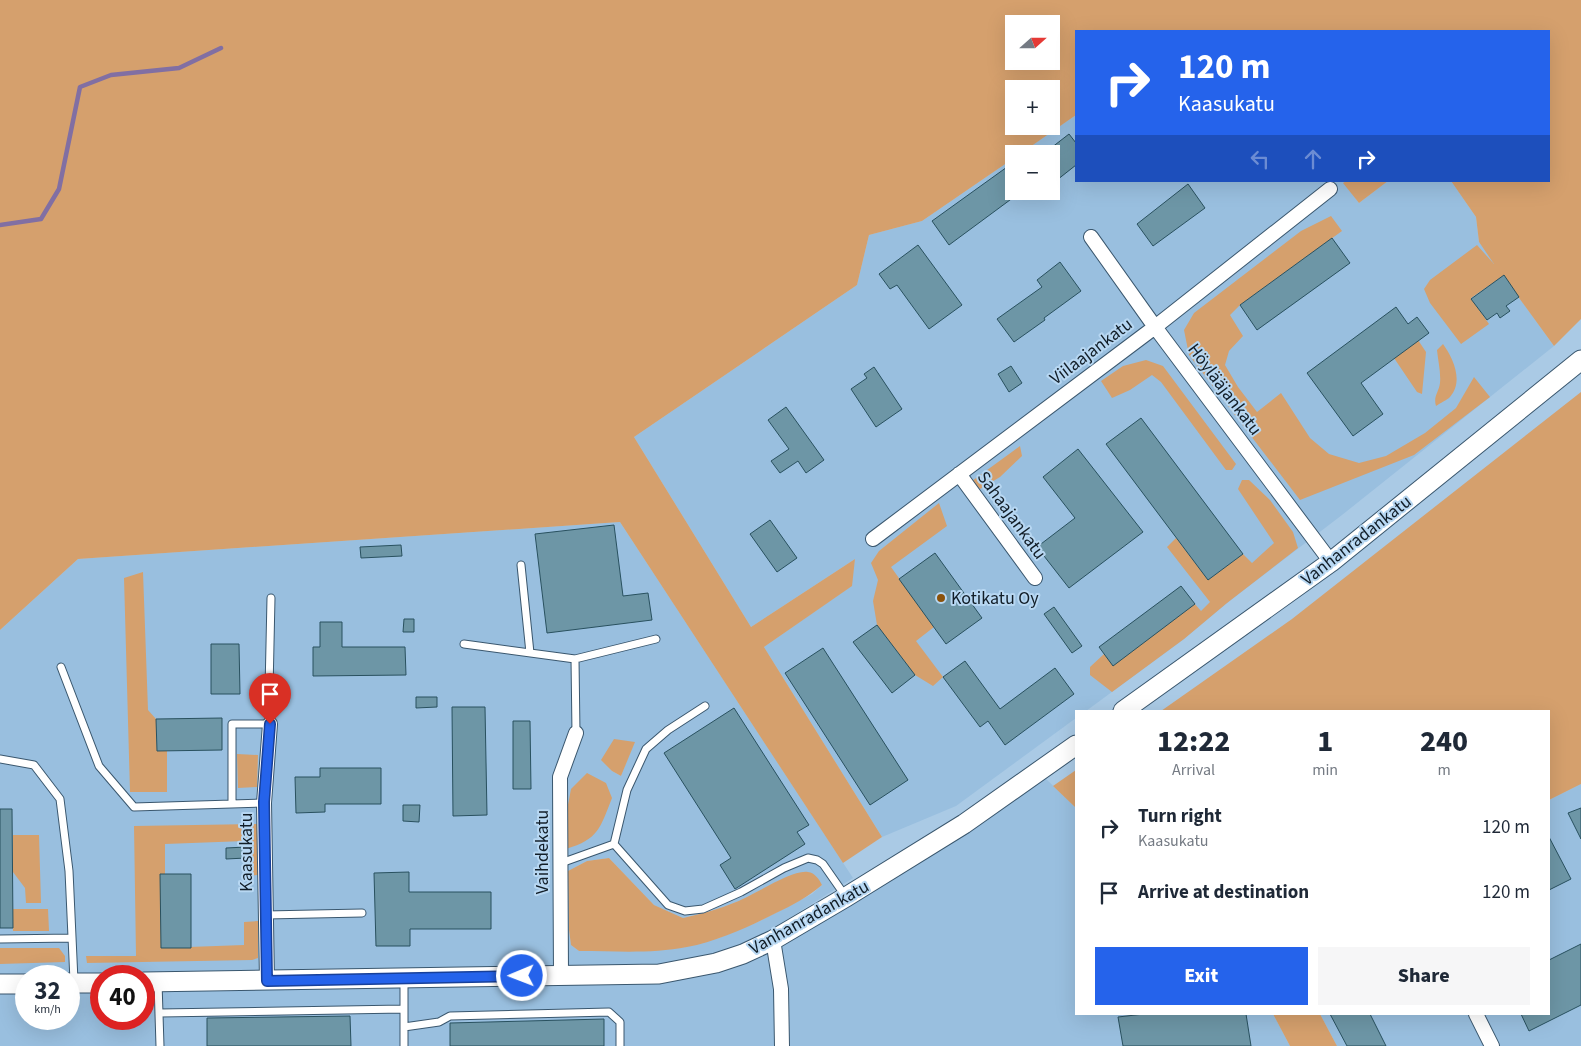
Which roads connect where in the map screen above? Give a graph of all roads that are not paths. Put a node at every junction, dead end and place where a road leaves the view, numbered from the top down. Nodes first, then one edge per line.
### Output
1 (1330, 189) dead end
2 (1091, 237) dead end
3 (1154, 327) junction
4 (1581, 360) edge
5 (959, 474) junction
6 (873, 539) dead end
7 (1331, 562) junction
8 (521, 565) dead end
9 (1035, 578) dead end
10 (272, 598) dead end
11 (656, 639) dead end
12 (464, 644) dead end
13 (530, 653) junction
14 (575, 659) junction
15 (61, 667) dead end
16 (705, 706) dead end
17 (1125, 710) edge
18 (270, 724) junction
19 (576, 733) joint
20 (1075, 746) edge
21 (0, 758) edge
22 (264, 802) junction
23 (232, 803) junction
24 (614, 844) junction
25 (561, 863) junction
26 (846, 897) junction
27 (362, 914) dead end
28 (265, 915) junction
29 (72, 938) junction
30 (0, 939) edge
31 (773, 940) junction
32 (71, 965) edge
33 (561, 974) junction
34 (404, 978) junction
35 (267, 981) junction
36 (155, 982) edge
37 (0, 984) edge
38 (15, 984) edge
39 (155, 996) edge
40 (404, 1009) junction
41 (160, 1013) junction
42 (1476, 1015) edge
43 (404, 1027) junction
44 (160, 1046) edge
45 (404, 1046) edge
46 (620, 1046) edge
47 (782, 1046) edge
48 (1492, 1046) edge

1 - 3 street, Viilaajankatu
2 - 3 street, Höylääjankatu
3 - 5 street, Viilaajankatu
3 - 7 street, Höylääjankatu
4 - 7 street, Vanhanradankatu
5 - 6 street, Viilaajankatu
5 - 9 street, Sahaajankatu
7 - 17 street, Vanhanradankatu
8 - 13 lane
10 - 18 lane
11 - 14 lane
12 - 13 lane
13 - 14 lane
14 - 19 lane
15 - 23 lane
16 - 24 lane
18 - 22 street, Kaasukatu
18 - 23 lane
19 - 25 street, Vaihdekatu
20 - 26 street, Vanhanradankatu
21 - 29 lane
22 - 23 lane
22 - 28 street, Kaasukatu
24 - 25 lane
24 - 26 lane
25 - 33 street, Vaihdekatu
26 - 31 street, Vanhanradankatu
27 - 28 lane
28 - 35 street, Kaasukatu
29 - 30 lane
29 - 32 lane
31 - 33 street, Vanhanradankatu
31 - 47 street
33 - 34 street, Vanhanradankatu
34 - 35 street, Vanhanradankatu
34 - 40 lane
35 - 36 street, Vanhanradankatu
37 - 38 street
39 - 41 lane
40 - 41 lane
40 - 43 lane
41 - 44 lane
42 - 48 street
43 - 45 lane
43 - 46 lane

